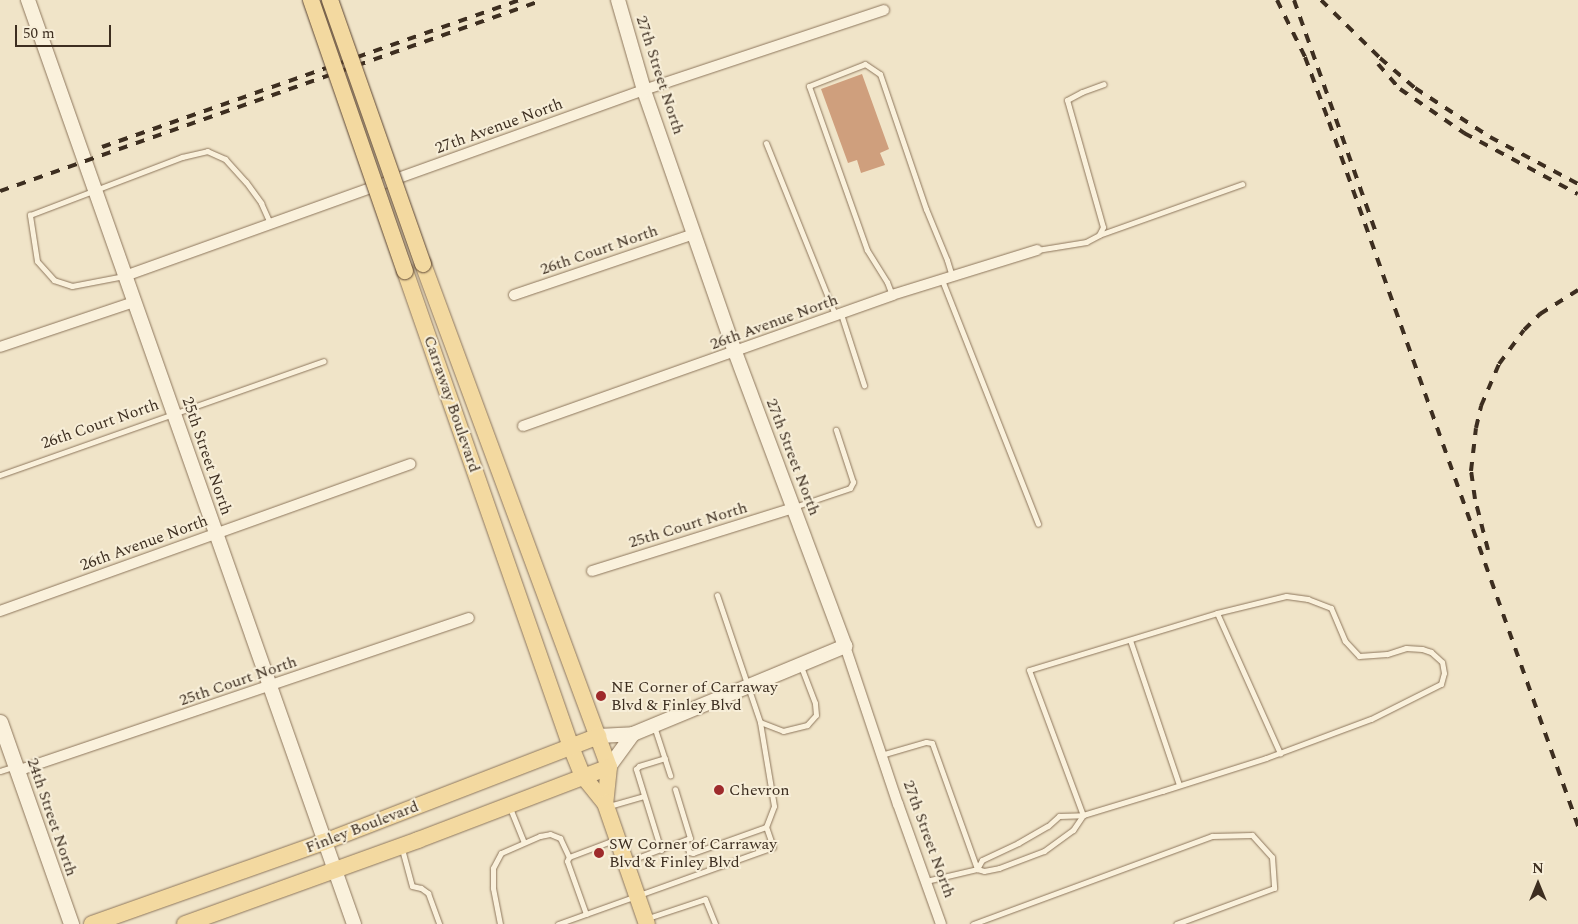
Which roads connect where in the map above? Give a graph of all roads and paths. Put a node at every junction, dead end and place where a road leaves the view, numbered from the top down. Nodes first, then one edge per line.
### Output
1 (28, 0) edge
2 (311, 0) edge
3 (330, 0) edge
4 (618, 0) edge
5 (884, 10) dead end
6 (1104, 84) dead end
7 (644, 90) junction
8 (766, 143) dead end
9 (1242, 184) dead end
10 (96, 191) junction
11 (271, 224) junction
12 (694, 234) junction
13 (1099, 235) junction
14 (1037, 250) joint
15 (125, 276) junction
16 (947, 278) junction
17 (514, 295) dead end
18 (892, 296) junction
19 (134, 302) junction
20 (838, 315) junction
21 (0, 347) edge
22 (735, 352) junction
23 (324, 361) dead end
24 (864, 385) dead end
25 (174, 414) junction
26 (523, 426) dead end
27 (836, 430) dead end
28 (410, 464) dead end
29 (0, 475) edge
30 (793, 508) junction
31 (1038, 524) dead end
32 (216, 534) junction
33 (592, 571) dead end
34 (716, 595) dead end
35 (0, 611) edge
36 (1217, 613) junction
37 (469, 618) dead end
38 (1130, 640) junction
39 (845, 646) junction
40 (801, 665) junction
41 (270, 686) junction
42 (749, 686) junction
43 (0, 722) edge
44 (760, 722) junction
45 (654, 725) junction
46 (633, 734) junction
47 (598, 736) junction
48 (571, 746) junction
49 (1280, 753) junction
50 (881, 755) junction
51 (665, 758) junction
52 (609, 767) junction
53 (16, 768) junction
54 (0, 771) edge
55 (670, 775) dead end
56 (583, 776) junction
57 (1179, 785) junction
58 (675, 789) dead end
59 (643, 796) junction
60 (508, 805) junction
61 (605, 805) junction
62 (1083, 814) junction
63 (766, 827) junction
64 (617, 838) junction
65 (686, 841) junction
66 (324, 842) junction
67 (524, 842) junction
68 (401, 846) junction
69 (661, 850) junction
70 (569, 857) junction
71 (626, 862) junction
72 (977, 869) junction
73 (334, 870) junction
74 (925, 881) junction
75 (638, 896) junction
76 (586, 914) junction
77 (646, 921) edge
78 (71, 924) edge
79 (92, 924) edge
80 (185, 924) edge
81 (354, 924) edge
82 (439, 924) edge
83 (500, 924) edge
84 (558, 924) edge
85 (715, 924) edge
86 (941, 924) edge
87 (973, 924) edge
88 (1176, 924) edge

1 - 10 street, 25th Street North
2 - 48 main road, Carraway Boulevard, bridge
3 - 47 main road, Carraway Boulevard, bridge
4 - 7 street, 27th Street North
5 - 7 street, 27th Avenue North
6 - 13 lane
7 - 11 street, 27th Avenue North
7 - 12 street, 27th Street North
8 - 20 lane
9 - 13 lane
10 - 11 lane
10 - 15 street, 25th Street North
10 - 15 lane
11 - 15 street, 27th Avenue North
12 - 17 street, 26th Court North
12 - 22 street, 27th Street North
13 - 14 lane
14 - 16 street, 26th Avenue North
15 - 19 street, 25th Street North
16 - 18 street, 26th Avenue North
16 - 18 lane
16 - 31 lane
18 - 20 street, 26th Avenue North
19 - 21 street
19 - 25 street, 25th Street North
20 - 22 street, 26th Avenue North
20 - 24 lane
22 - 26 street, 26th Avenue North
22 - 30 street, 27th Street North
23 - 25 lane, 26th Court North
25 - 29 lane, 26th Court North
25 - 32 street, 25th Street North
27 - 30 lane
28 - 32 street, 26th Avenue North
30 - 33 street, 25th Court North
30 - 39 street, 27th Street North
32 - 35 street, 26th Avenue North
32 - 41 street, 25th Street North
34 - 42 lane
36 - 38 lane
36 - 49 lane
36 - 49 lane
37 - 41 street, 25th Court North
38 - 57 lane
38 - 62 lane
39 - 40 street, Finley Boulevard
39 - 50 street, 27th Street North
40 - 42 street, Finley Boulevard
40 - 44 lane
41 - 53 street, 25th Court North
41 - 66 street, 25th Street North
42 - 44 lane
42 - 45 street, Finley Boulevard
43 - 53 main road, 24th Street North
44 - 63 lane
45 - 46 street, Finley Boulevard
45 - 51 lane
46 - 47 street, Finley Boulevard
46 - 52 street
47 - 48 main road, Finley Boulevard
47 - 52 main road, Carraway Boulevard
48 - 56 main road, Carraway Boulevard
48 - 66 main road, Finley Boulevard
49 - 57 lane
50 - 72 lane
50 - 74 street, 27th Street North
51 - 55 lane
51 - 59 lane
52 - 56 main road, Finley Boulevard
52 - 61 main road, Carraway Boulevard
53 - 54 lane
53 - 78 main road, 24th Street North
56 - 60 main road, Finley Boulevard
56 - 61 main road, Carraway Boulevard
57 - 62 lane
58 - 65 lane
59 - 61 lane
59 - 69 lane
60 - 67 lane
60 - 68 main road, Finley Boulevard
61 - 64 main road, Carraway Boulevard
62 - 72 lane
62 - 72 lane
63 - 65 lane
63 - 75 lane
64 - 70 lane
64 - 71 main road, Carraway Boulevard
65 - 69 lane
66 - 73 street, 25th Street North
66 - 79 main road, Finley Boulevard
67 - 70 lane
67 - 83 lane
68 - 73 main road, Finley Boulevard
68 - 82 lane
69 - 71 lane
70 - 76 lane
71 - 75 main road, Carraway Boulevard
72 - 74 lane
73 - 80 main road, Finley Boulevard
73 - 81 street, 25th Street North
74 - 86 street, 27th Street North
75 - 76 lane
75 - 77 main road, Carraway Boulevard
76 - 84 lane
77 - 85 lane
87 - 88 lane

